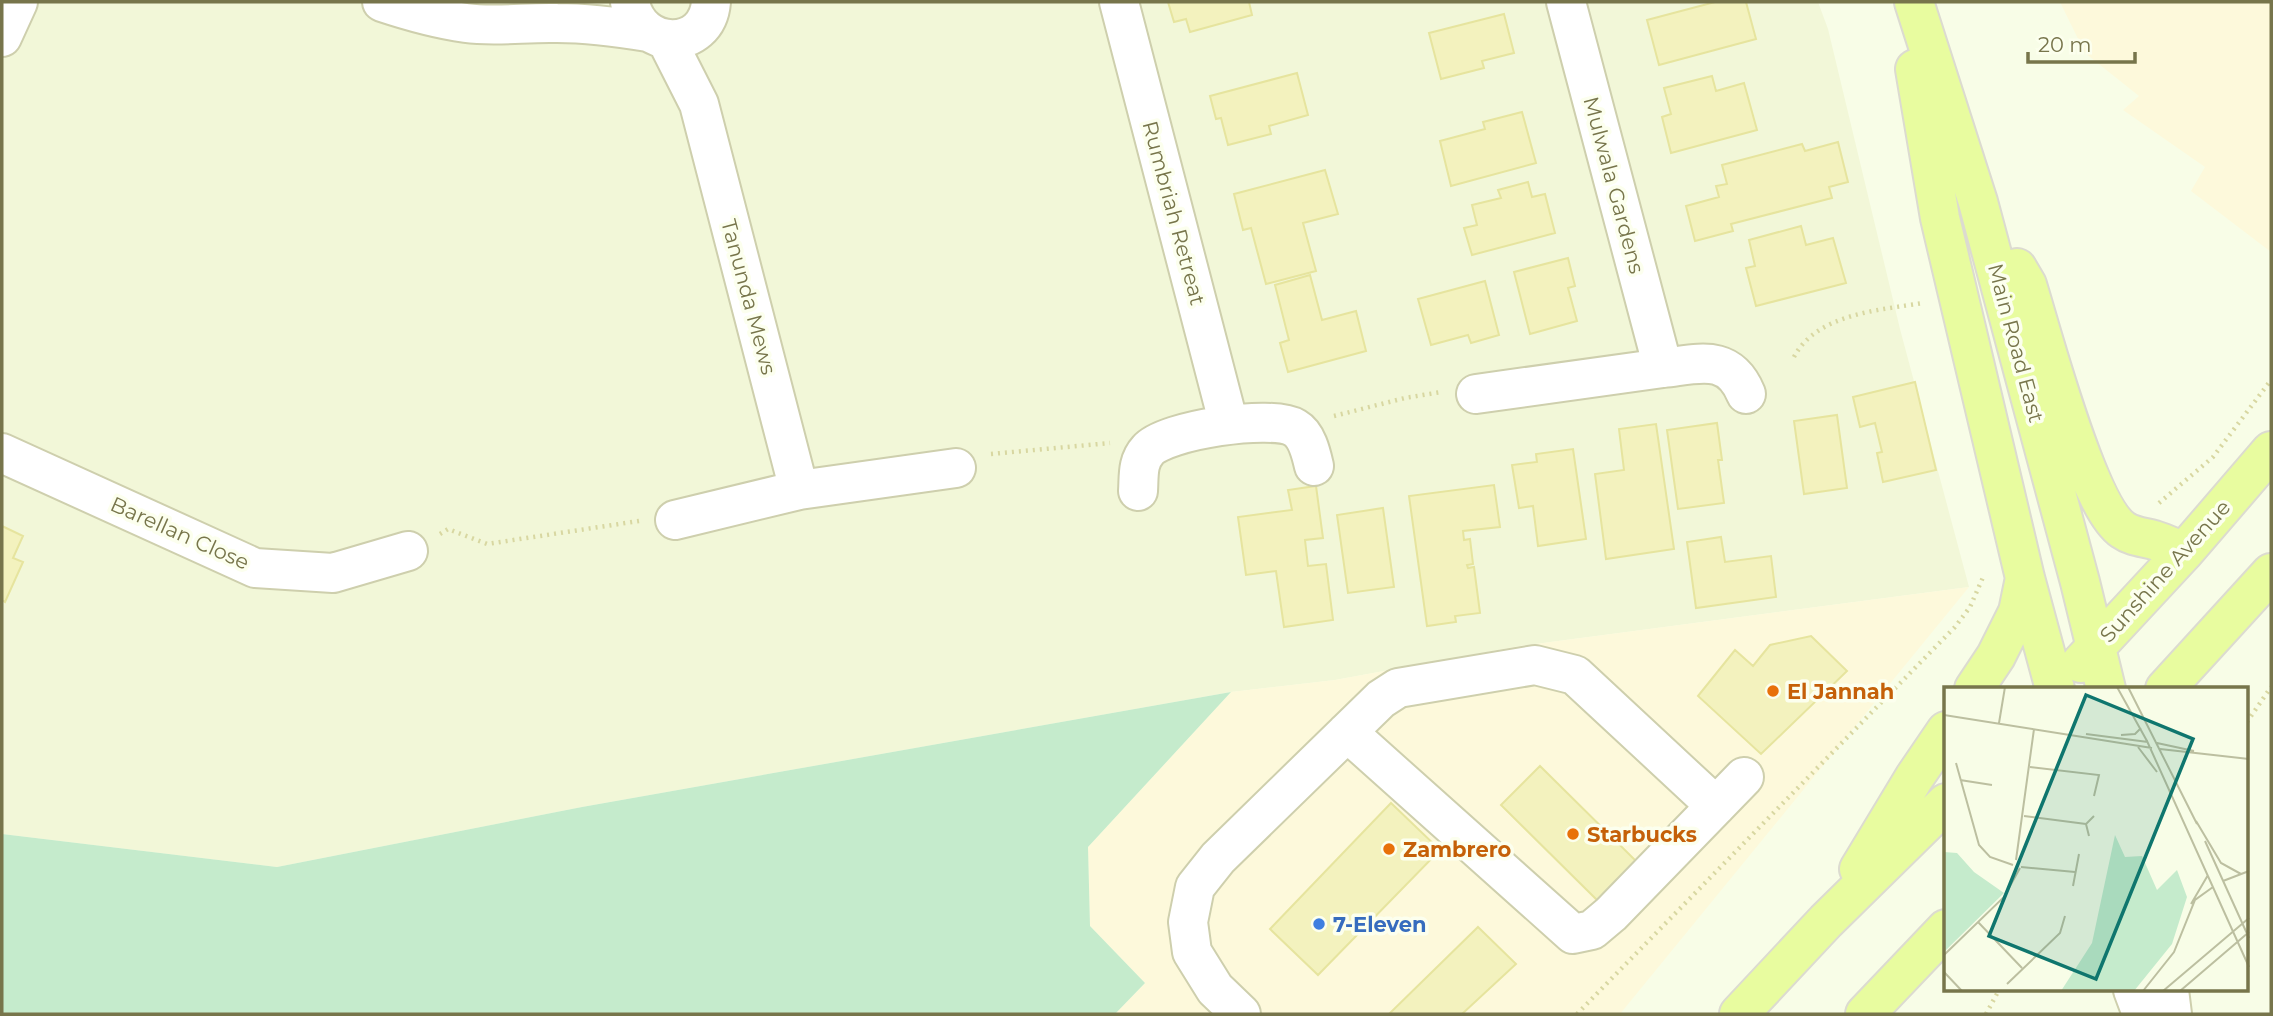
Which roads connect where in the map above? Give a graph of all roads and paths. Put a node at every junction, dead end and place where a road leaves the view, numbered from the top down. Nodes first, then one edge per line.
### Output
1 (18, 2) edge
2 (383, 2) edge
3 (604, 2) edge
4 (1119, 2) edge
5 (1566, 2) edge
6 (1903, 2) edge
7 (1914, 2) edge
8 (684, 16) edge
9 (557, 23) junction
10 (2, 37) edge
11 (1978, 202) junction
12 (1928, 302) dead end
13 (1794, 357) dead end
14 (1663, 368) junction
15 (1476, 394) joint
16 (1746, 394) dead end
17 (1229, 425) junction
18 (1296, 428) junction
19 (2271, 450) edge
20 (2, 453) edge
21 (1314, 466) dead end
22 (956, 468) joint
23 (1139, 478) joint
24 (799, 489) junction
25 (675, 520) joint
26 (408, 551) joint
27 (2184, 552) junction
28 (1988, 566) dead end
29 (2271, 573) edge
30 (2025, 578) junction
31 (2096, 648) junction
32 (1975, 687) edge
33 (2054, 687) edge
34 (2057, 687) edge
35 (2106, 687) edge
36 (2167, 687) edge
37 (2271, 687) edge
38 (2248, 721) edge
39 (1348, 732) junction
40 (1944, 734) edge
41 (1744, 777) dead end
42 (1944, 805) edge
43 (1716, 806) junction
44 (1826, 921) junction
45 (1944, 931) edge
46 (1999, 992) edge
47 (2134, 992) edge
48 (2169, 992) edge
49 (1241, 1014) edge
50 (1577, 1014) edge
51 (1738, 1014) edge
52 (1864, 1014) edge
53 (1986, 1014) edge
54 (2142, 1014) edge
55 (2172, 1014) edge

1 - 10 street
2 - 9 street
3 - 9 street
4 - 17 street, Rumbriah Retreat
5 - 14 street, Mulwala Gardens
6 - 30 main road, Main Road East
7 - 11 main road, Main Road East
8 - 9 street
8 - 24 street, Tanunda Mews
11 - 27 main road
11 - 31 main road, Main Road East
12 - 13 path
14 - 15 street
14 - 16 street
15 - 18 path
17 - 18 street
17 - 23 street
18 - 21 street
19 - 27 main road, Sunshine Avenue
20 - 26 street, Barellan Close
22 - 23 path
22 - 24 street
24 - 25 street
25 - 26 path
27 - 31 main road, Sunshine Avenue
28 - 50 path
29 - 36 main road
30 - 32 main road
30 - 33 main road, Main Road East
31 - 34 main road, Sunshine Avenue
31 - 35 main road, Main Road East
37 - 38 path
39 - 43 street
39 - 43 street
39 - 49 street
40 - 44 main road
41 - 43 street
42 - 44 main road
44 - 51 main road
45 - 52 main road
46 - 53 path
47 - 54 street
48 - 55 street

